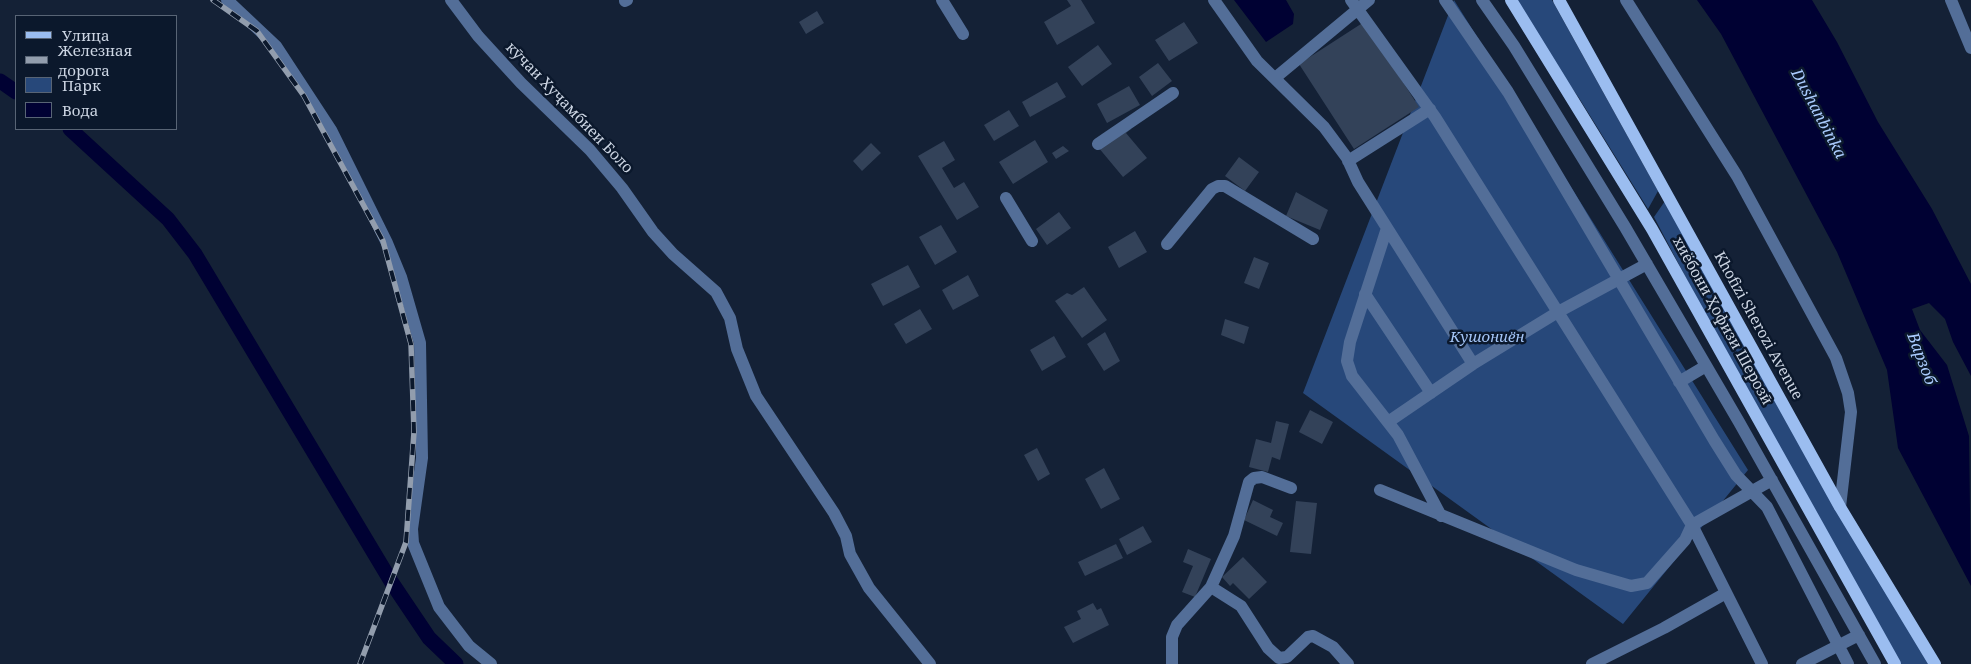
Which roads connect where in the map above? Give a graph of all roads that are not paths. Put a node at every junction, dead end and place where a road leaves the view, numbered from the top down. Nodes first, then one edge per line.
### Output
1 (227, 0) edge
2 (451, 0) edge
3 (942, 0) edge
4 (1214, 0) edge
5 (1370, 0) edge
6 (1445, 0) edge
7 (1482, 0) edge
8 (1511, 0) edge
9 (1559, 0) edge
10 (1626, 0) edge
11 (1951, 0) edge
12 (1354, 5) edge
13 (963, 34) dead end
14 (1971, 48) edge
15 (1275, 78) junction
16 (1173, 93) dead end
17 (1430, 109) junction
18 (1098, 144) dead end
19 (1348, 161) junction
20 (1006, 198) dead end
21 (1387, 228) junction
22 (1313, 239) dead end
23 (1032, 241) dead end
24 (1167, 244) dead end
25 (1646, 264) junction
26 (1620, 279) junction
27 (1366, 294) junction
28 (1558, 312) junction
29 (1473, 364) junction
30 (1706, 366) junction
31 (1679, 382) junction
32 (1431, 393) junction
33 (1388, 422) junction
34 (1772, 480) junction
35 (1291, 488) dead end
36 (1380, 490) dead end
37 (1753, 491) junction
38 (1840, 507) junction
39 (1441, 516) junction
40 (1692, 525) junction
41 (1211, 587) junction
42 (1726, 592) junction
43 (1859, 635) junction
44 (1838, 645) junction
45 (491, 664) edge
46 (930, 664) edge
47 (1172, 664) edge
48 (1348, 664) edge
49 (1592, 664) edge
50 (1762, 664) edge
51 (1802, 664) edge
52 (1848, 664) edge
53 (1875, 664) edge
54 (1895, 664) edge
55 (1935, 664) edge

1 - 45 street
2 - 46 street, кӯчаи Хуҷамбиеи Боло
3 - 13 street
4 - 15 street
5 - 12 street
6 - 26 street
7 - 25 street
8 - 54 main road, хиёбони Ҳофизи Шерозӣ
9 - 38 main road, Khofizi Sherozi Avenue
10 - 38 street
11 - 14 street
12 - 15 street
12 - 17 street
15 - 19 street
16 - 18 street
17 - 19 street
17 - 28 street
19 - 21 street
20 - 23 street
21 - 27 street
21 - 29 street
22 - 24 street
25 - 26 street
25 - 30 street
26 - 28 street
26 - 31 street
27 - 32 street
27 - 33 street
28 - 29 street
28 - 40 street
29 - 32 street
30 - 31 street
30 - 34 street
31 - 37 street
32 - 33 street
33 - 39 street
34 - 37 street
34 - 43 street
35 - 41 street
36 - 39 street
37 - 40 street
37 - 44 street
38 - 55 main road, Khofizi Sherozi Avenue
39 - 40 street
40 - 42 street
41 - 47 street
41 - 48 street
42 - 49 street
42 - 50 street
43 - 44 street
43 - 53 street
44 - 51 street
44 - 52 street

